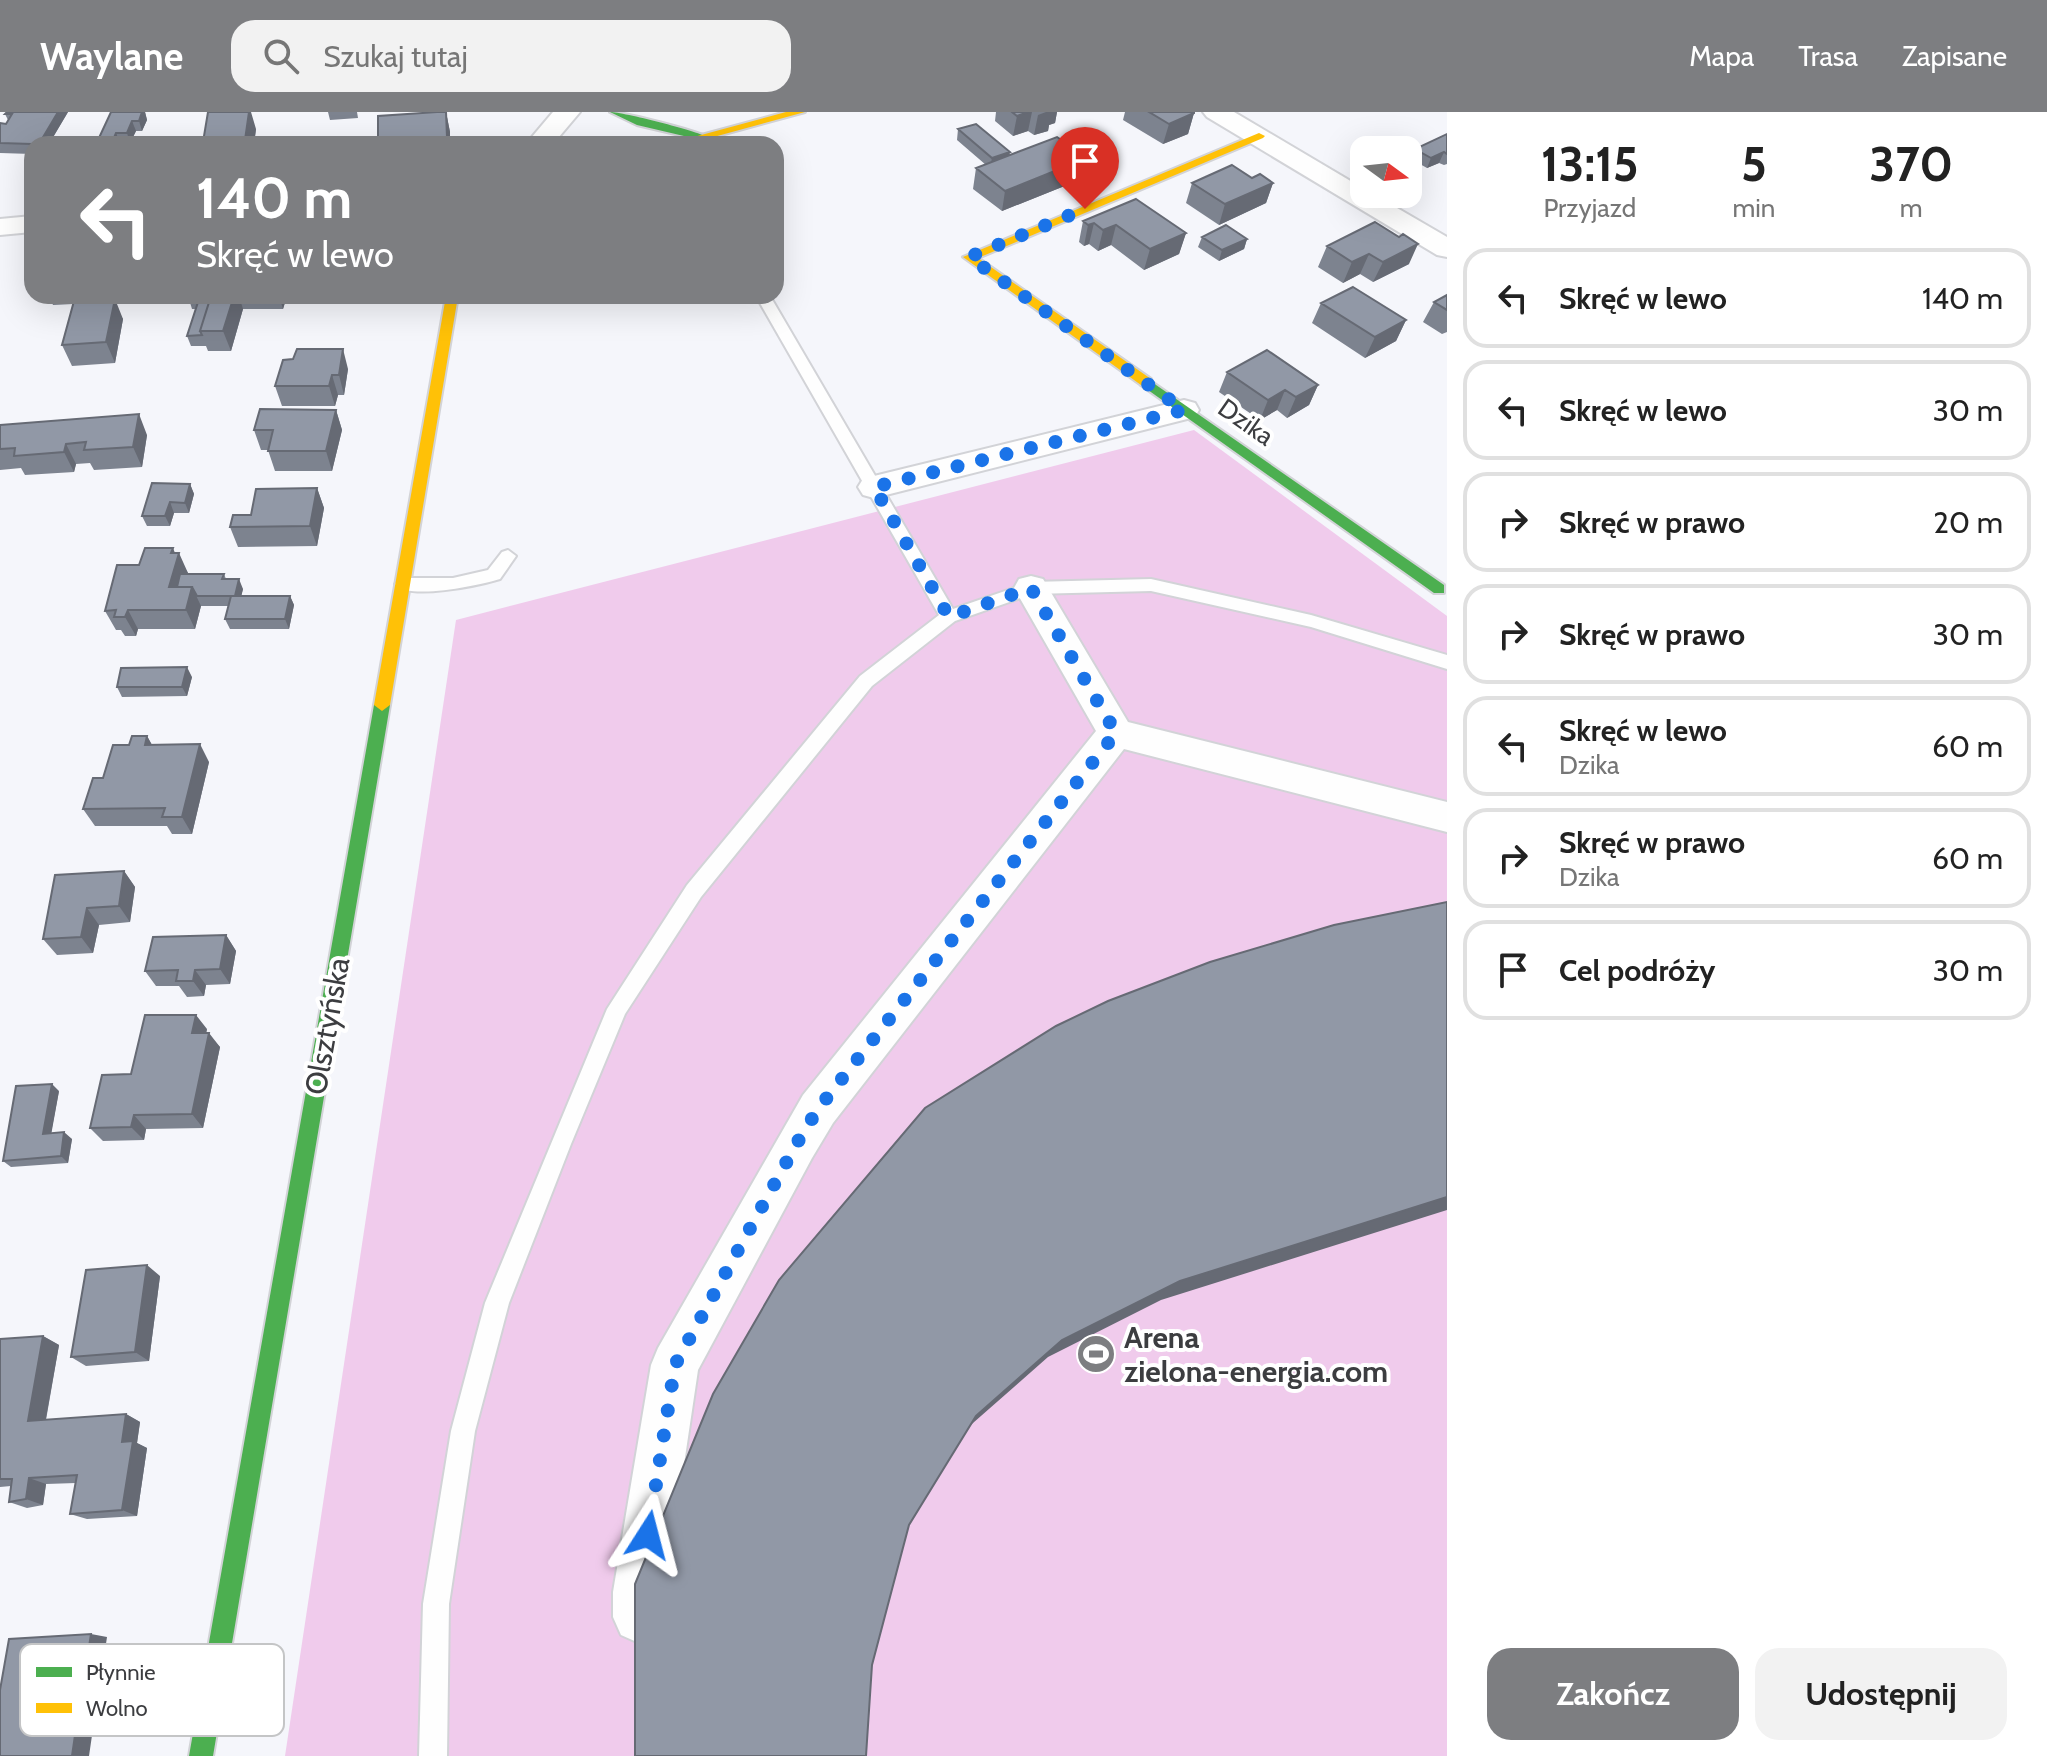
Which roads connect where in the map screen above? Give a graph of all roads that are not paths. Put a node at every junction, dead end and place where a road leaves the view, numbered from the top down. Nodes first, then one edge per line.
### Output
1 (567, 112) edge
2 (616, 112) edge
3 (799, 112) edge
4 (1216, 112) edge
5 (546, 136) edge
6 (697, 136) edge
7 (705, 136) edge
8 (1259, 136) junction
9 (24, 225) edge
10 (0, 227) edge
11 (1447, 249) edge
12 (451, 304) edge
13 (768, 304) edge
14 (1184, 410) junction
15 (874, 487) junction
16 (508, 556) dead end
17 (403, 584) junction
18 (1031, 588) junction
19 (1439, 589) dead end
20 (949, 617) junction
21 (1447, 662) edge
22 (1116, 733) junction
23 (1447, 817) edge
24 (707, 1423) edge
25 (639, 1592) junction
26 (220, 1644) edge
27 (639, 1651) edge
28 (204, 1736) edge
29 (201, 1756) edge
30 (433, 1756) edge

1 - 5 street
2 - 6 street
3 - 7 street
4 - 8 street
8 - 11 street
8 - 14 street, Dzika
9 - 10 street
12 - 17 street, Olsztyńska
13 - 15 lane
14 - 15 street
14 - 19 street, Dzika
15 - 20 lane
16 - 17 lane
17 - 26 street, Olsztyńska
18 - 20 lane
18 - 21 lane
18 - 22 street
20 - 30 lane
22 - 23 street
22 - 25 street
24 - 25 street
25 - 27 street
28 - 29 street, Olsztyńska

